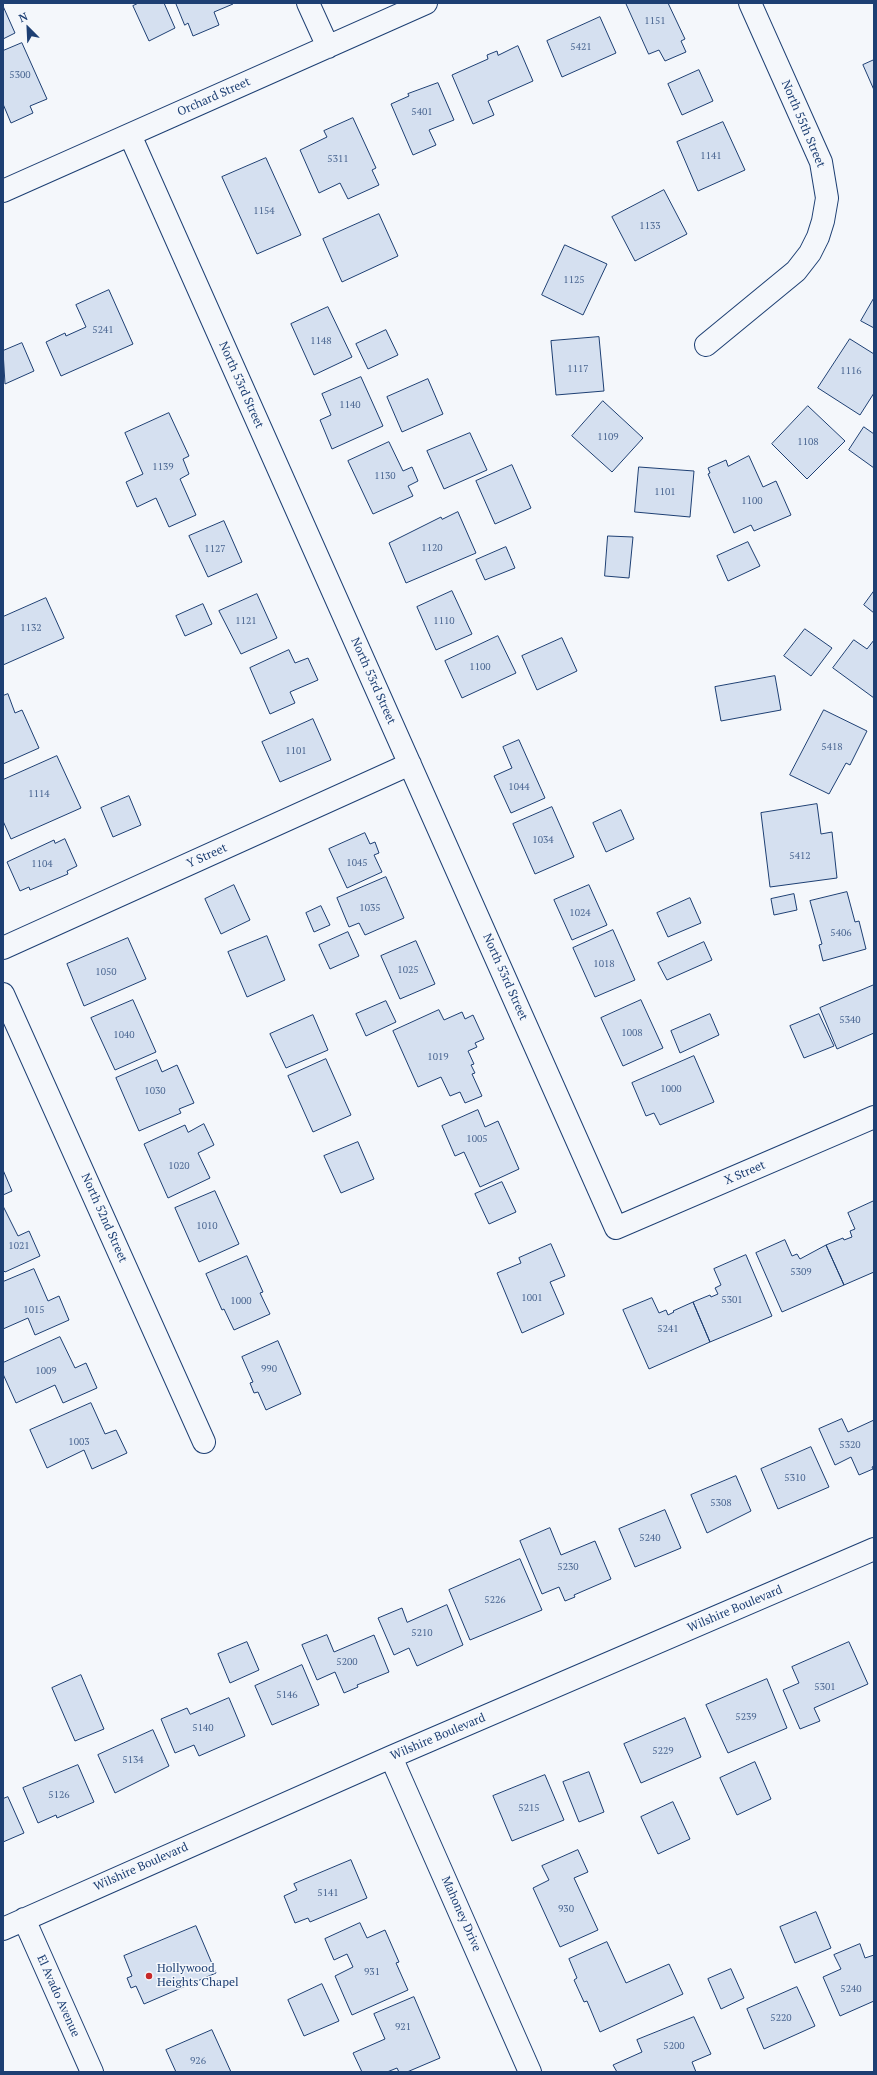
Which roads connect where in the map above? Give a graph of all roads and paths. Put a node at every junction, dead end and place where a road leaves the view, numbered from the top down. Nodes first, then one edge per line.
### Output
1 (308, 3) edge
2 (426, 3) edge
3 (750, 3) edge
4 (328, 47) junction
5 (130, 135) junction
6 (3, 191) edge
7 (706, 345) dead end
8 (410, 764) junction
9 (3, 948) edge
10 (3, 994) edge
11 (874, 1117) edge
12 (616, 1228) joint
13 (204, 1442) dead end
14 (874, 1549) edge
15 (391, 1757) junction
16 (24, 1919) junction
17 (3, 1928) edge
18 (92, 2072) edge
19 (530, 2072) edge

1 - 4 street
2 - 4 street, Orchard Street
3 - 7 street, North 55th Street
4 - 5 street, Orchard Street
5 - 6 street, Orchard Street
5 - 8 street, North 53rd Street
8 - 9 street, Y Street
8 - 12 street, North 53rd Street
10 - 13 street, North 52nd Street
11 - 12 street, X Street
14 - 15 street, Wilshire Boulevard
15 - 16 street, Wilshire Boulevard
15 - 19 street, Mahoney Drive
16 - 17 street, Wilshire Boulevard
16 - 18 street, El Avado Avenue

